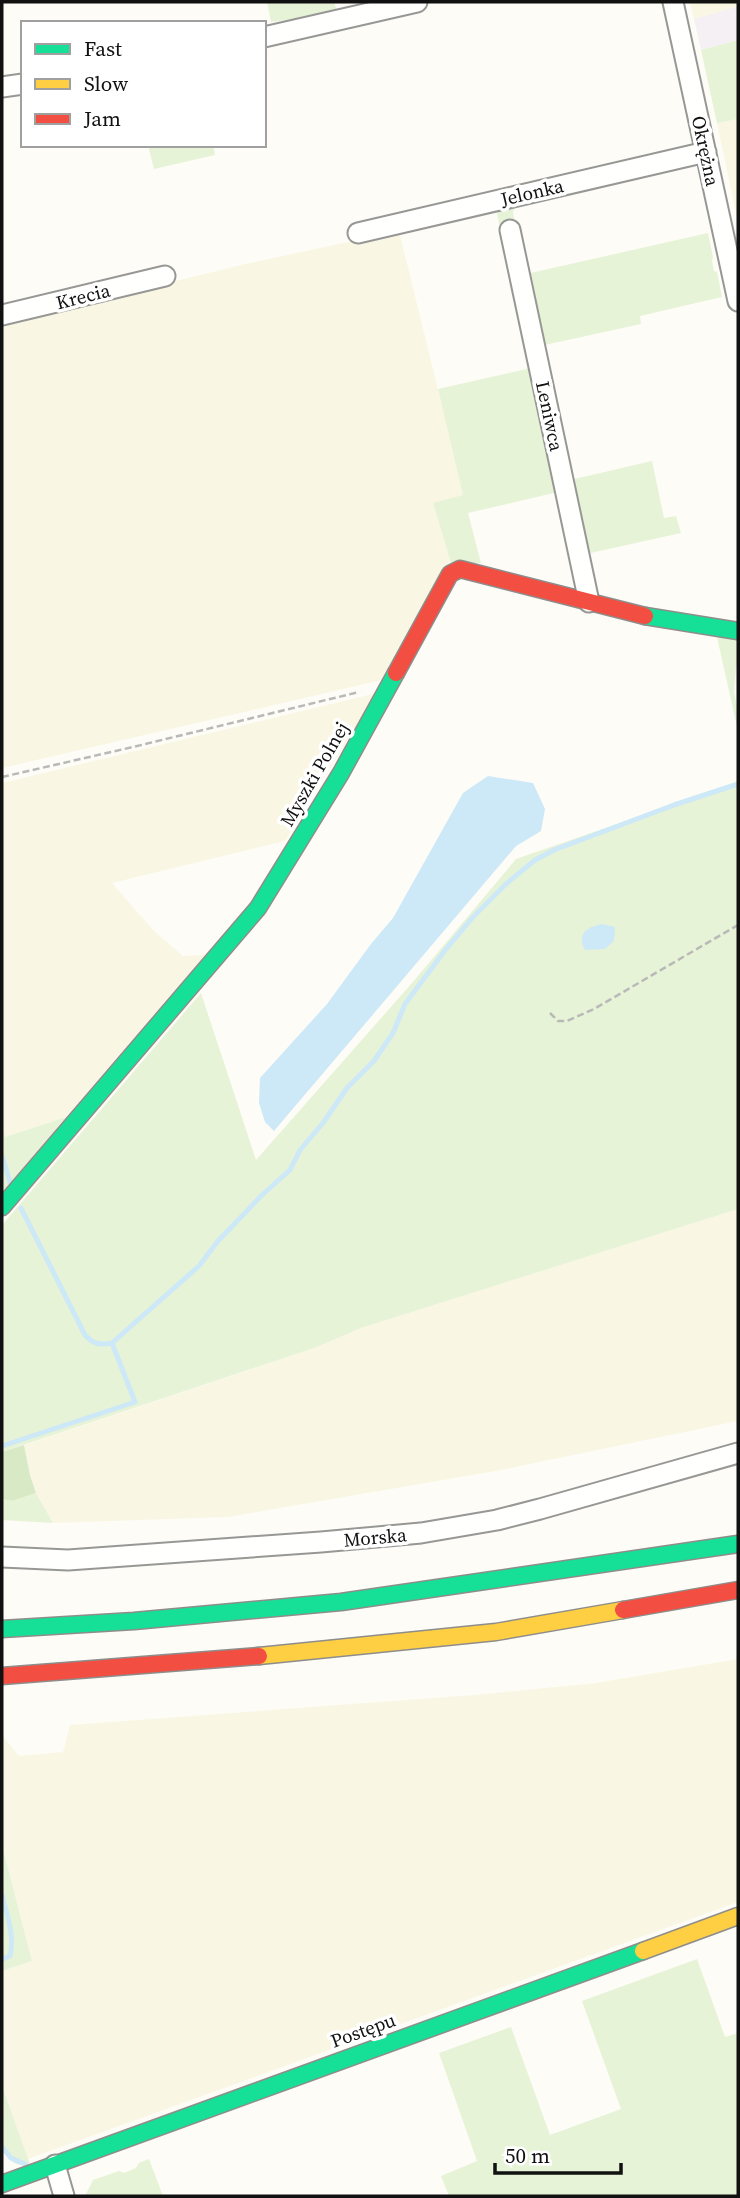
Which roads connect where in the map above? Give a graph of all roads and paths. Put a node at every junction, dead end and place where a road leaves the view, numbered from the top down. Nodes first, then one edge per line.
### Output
1 (417, 2) edge
2 (673, 2) edge
3 (266, 37) edge
4 (21, 84) edge
5 (2, 87) edge
6 (706, 152) junction
7 (510, 230) dead end
8 (358, 233) dead end
9 (165, 276) dead end
10 (738, 301) edge
11 (2, 315) edge
12 (589, 602) junction
13 (738, 631) edge
14 (389, 684) junction
15 (2, 777) edge
16 (738, 925) edge
17 (550, 1013) dead end
18 (2, 1207) edge
19 (738, 1453) edge
20 (738, 1545) edge
21 (2, 1557) edge
22 (738, 1590) edge
23 (2, 1629) edge
24 (2, 1676) edge
25 (738, 1916) edge
26 (55, 2165) junction
27 (2, 2182) edge
28 (64, 2196) edge

1 - 3 street
2 - 6 street, Okrężna
4 - 5 street
6 - 8 street, Jelonka
6 - 10 street, Okrężna
7 - 12 street, Leniwca
9 - 11 street, Krecia
12 - 13 main road, Myszki Polnej
12 - 14 main road, Myszki Polnej
14 - 15 path
14 - 18 main road, Myszki Polnej
16 - 17 path
19 - 21 street, Morska
20 - 23 main road
22 - 24 main road
25 - 26 main road, Postępu
26 - 27 main road, Postępu
26 - 28 street

